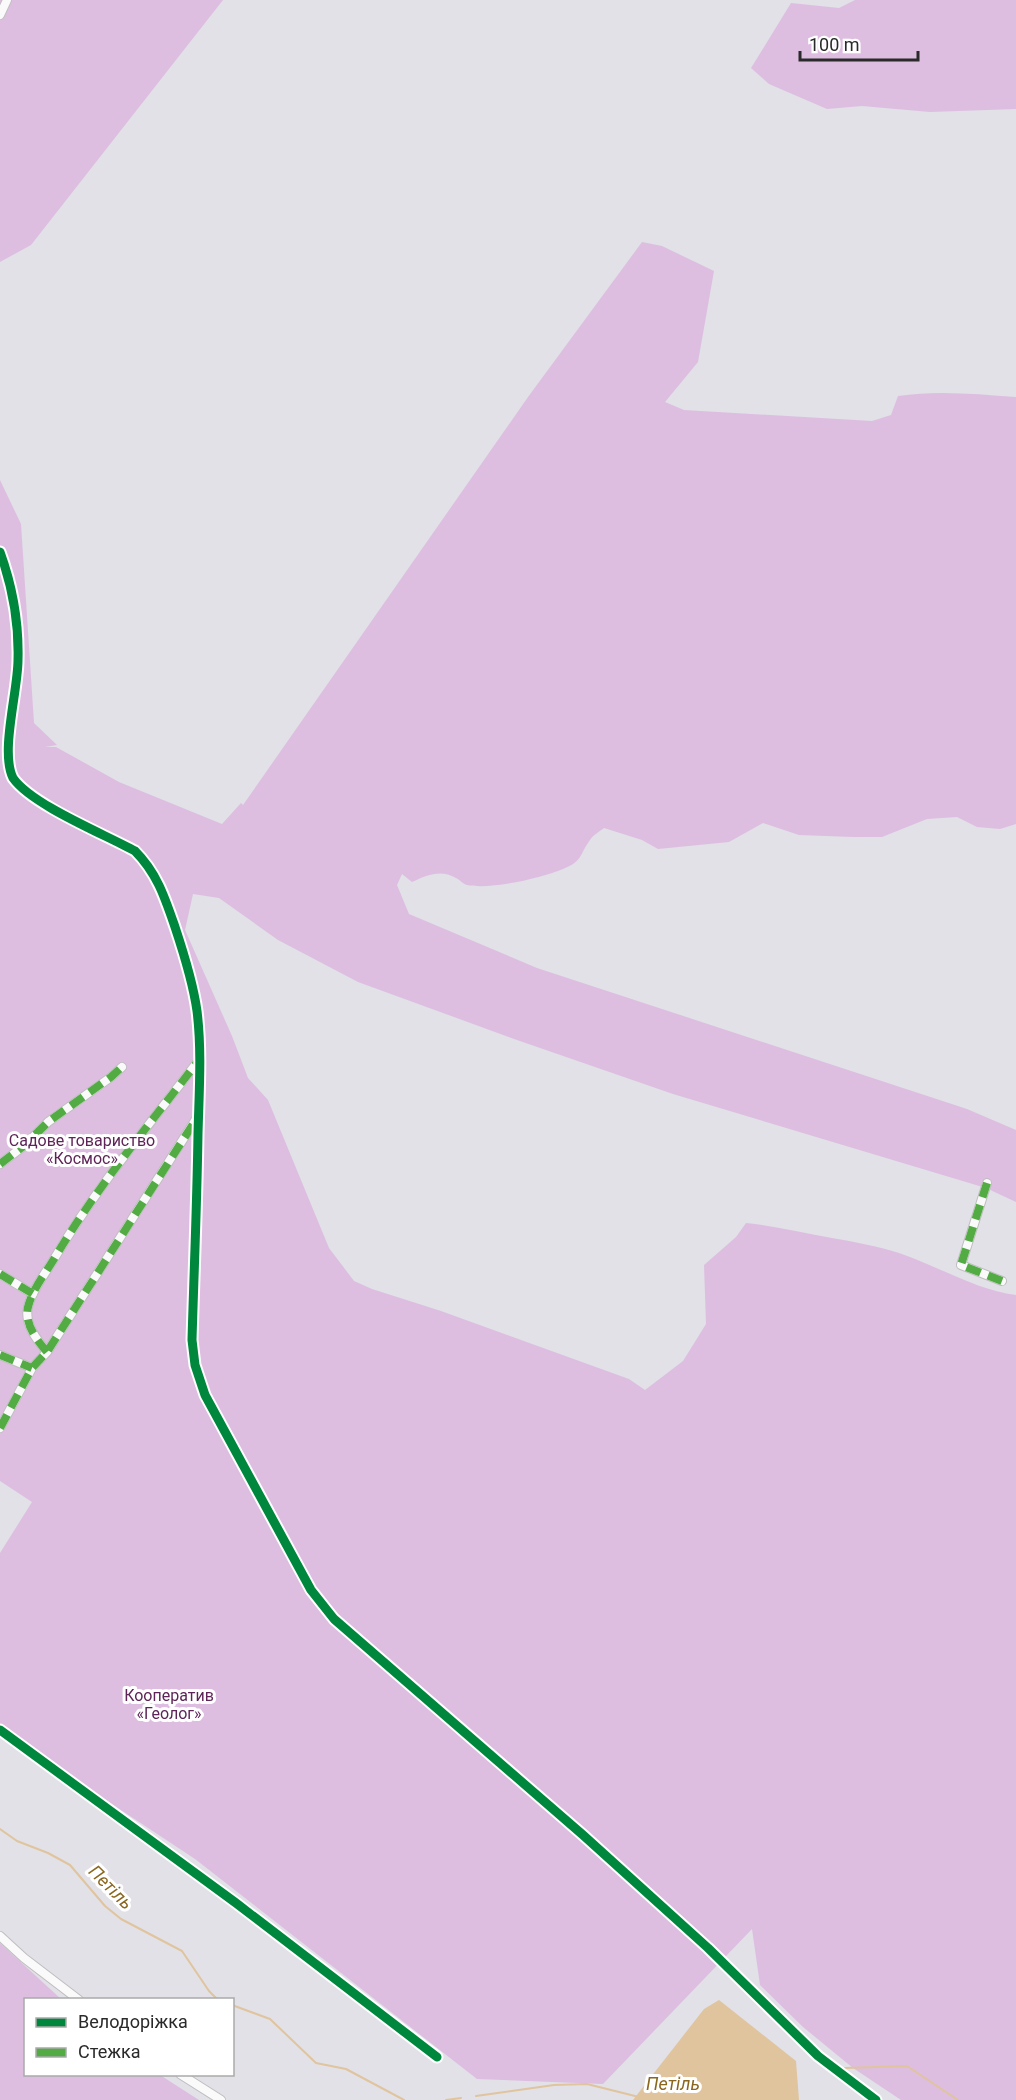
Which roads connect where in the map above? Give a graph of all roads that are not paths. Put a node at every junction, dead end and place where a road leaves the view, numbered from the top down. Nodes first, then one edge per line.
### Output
1 (7, 0) edge
2 (0, 15) edge
3 (0, 552) edge
4 (3, 754) edge
5 (200, 1060) junction
6 (122, 1067) dead end
7 (199, 1116) junction
8 (0, 1164) edge
9 (987, 1183) dead end
10 (0, 1274) edge
11 (1002, 1281) dead end
12 (33, 1294) junction
13 (47, 1352) junction
14 (0, 1355) edge
15 (32, 1368) junction
16 (0, 1428) edge
17 (0, 1730) edge
18 (0, 1936) edge
19 (76, 1998) edge
20 (436, 2056) dead end
21 (183, 2076) edge
22 (221, 2100) edge
23 (876, 2100) edge

1 - 2 street
3 - 4 street
4 - 5 street
5 - 7 street
5 - 12 street
6 - 8 street
7 - 13 street
7 - 23 street
9 - 11 street
10 - 12 street
12 - 13 street
13 - 15 street
14 - 15 street
15 - 16 street
17 - 20 street
18 - 19 street
21 - 22 street

